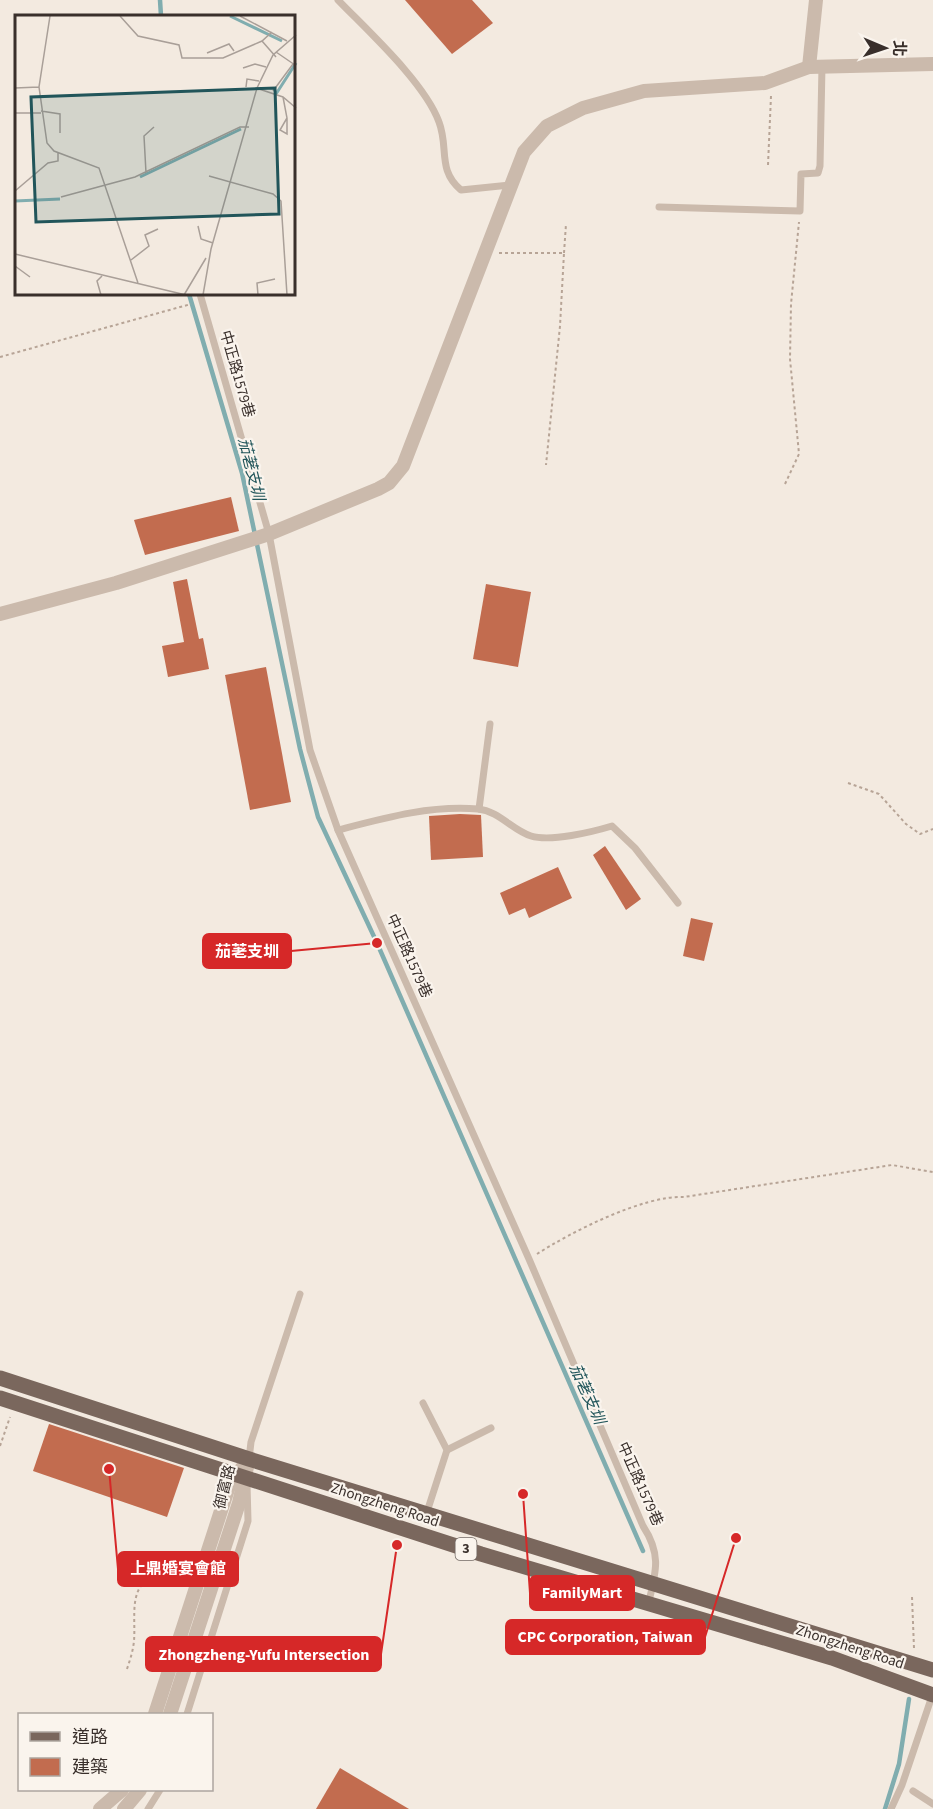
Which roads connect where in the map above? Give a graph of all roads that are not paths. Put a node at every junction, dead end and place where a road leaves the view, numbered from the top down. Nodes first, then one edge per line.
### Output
1 (338, 0) edge
2 (816, 0) edge
3 (933, 64) edge
4 (816, 66) junction
5 (510, 185) junction
6 (659, 207) dead end
7 (201, 298) edge
8 (269, 534) junction
9 (0, 614) edge
10 (490, 723) dead end
11 (479, 809) junction
12 (338, 830) junction
13 (678, 903) dead end
14 (300, 1294) dead end
15 (0, 1378) edge
16 (7, 1400) edge
17 (423, 1403) dead end
18 (491, 1428) dead end
19 (447, 1450) junction
20 (249, 1459) junction
21 (240, 1477) junction
22 (426, 1515) junction
23 (653, 1584) junction
24 (648, 1605) junction
25 (933, 1670) edge
26 (933, 1694) edge
27 (155, 1713) edge
28 (170, 1713) edge
29 (187, 1713) edge
30 (121, 1791) edge
31 (139, 1791) edge
32 (159, 1791) edge
33 (913, 1791) dead end
34 (933, 1804) edge
35 (100, 1809) edge
36 (124, 1809) edge
37 (148, 1809) edge
38 (891, 1809) edge

1 - 5 lane
2 - 4 street
3 - 4 street
4 - 5 street
4 - 6 lane
5 - 8 street
7 - 8 lane, 中正路1579巷
8 - 9 street
8 - 12 lane, 中正路1579巷
10 - 11 lane
11 - 12 lane
11 - 13 lane
12 - 23 lane, 中正路1579巷
14 - 20 lane
15 - 20 main road, Zhongzheng Road / 3
16 - 21 main road, Zhongzheng Road / 3
17 - 19 lane
18 - 19 lane
19 - 22 lane
20 - 21 street, 御富路
20 - 22 main road, Zhongzheng Road / 3
21 - 24 main road, Zhongzheng Road / 3
21 - 27 street, 御富路
21 - 28 street, 御富路
21 - 29 lane
22 - 23 main road, Zhongzheng Road / 3
23 - 24 lane, 中正路1579巷
23 - 25 main road, Zhongzheng Road / 3
24 - 26 main road, Zhongzheng Road / 3
26 - 38 lane
30 - 35 street
31 - 36 street
32 - 37 lane
33 - 34 lane

